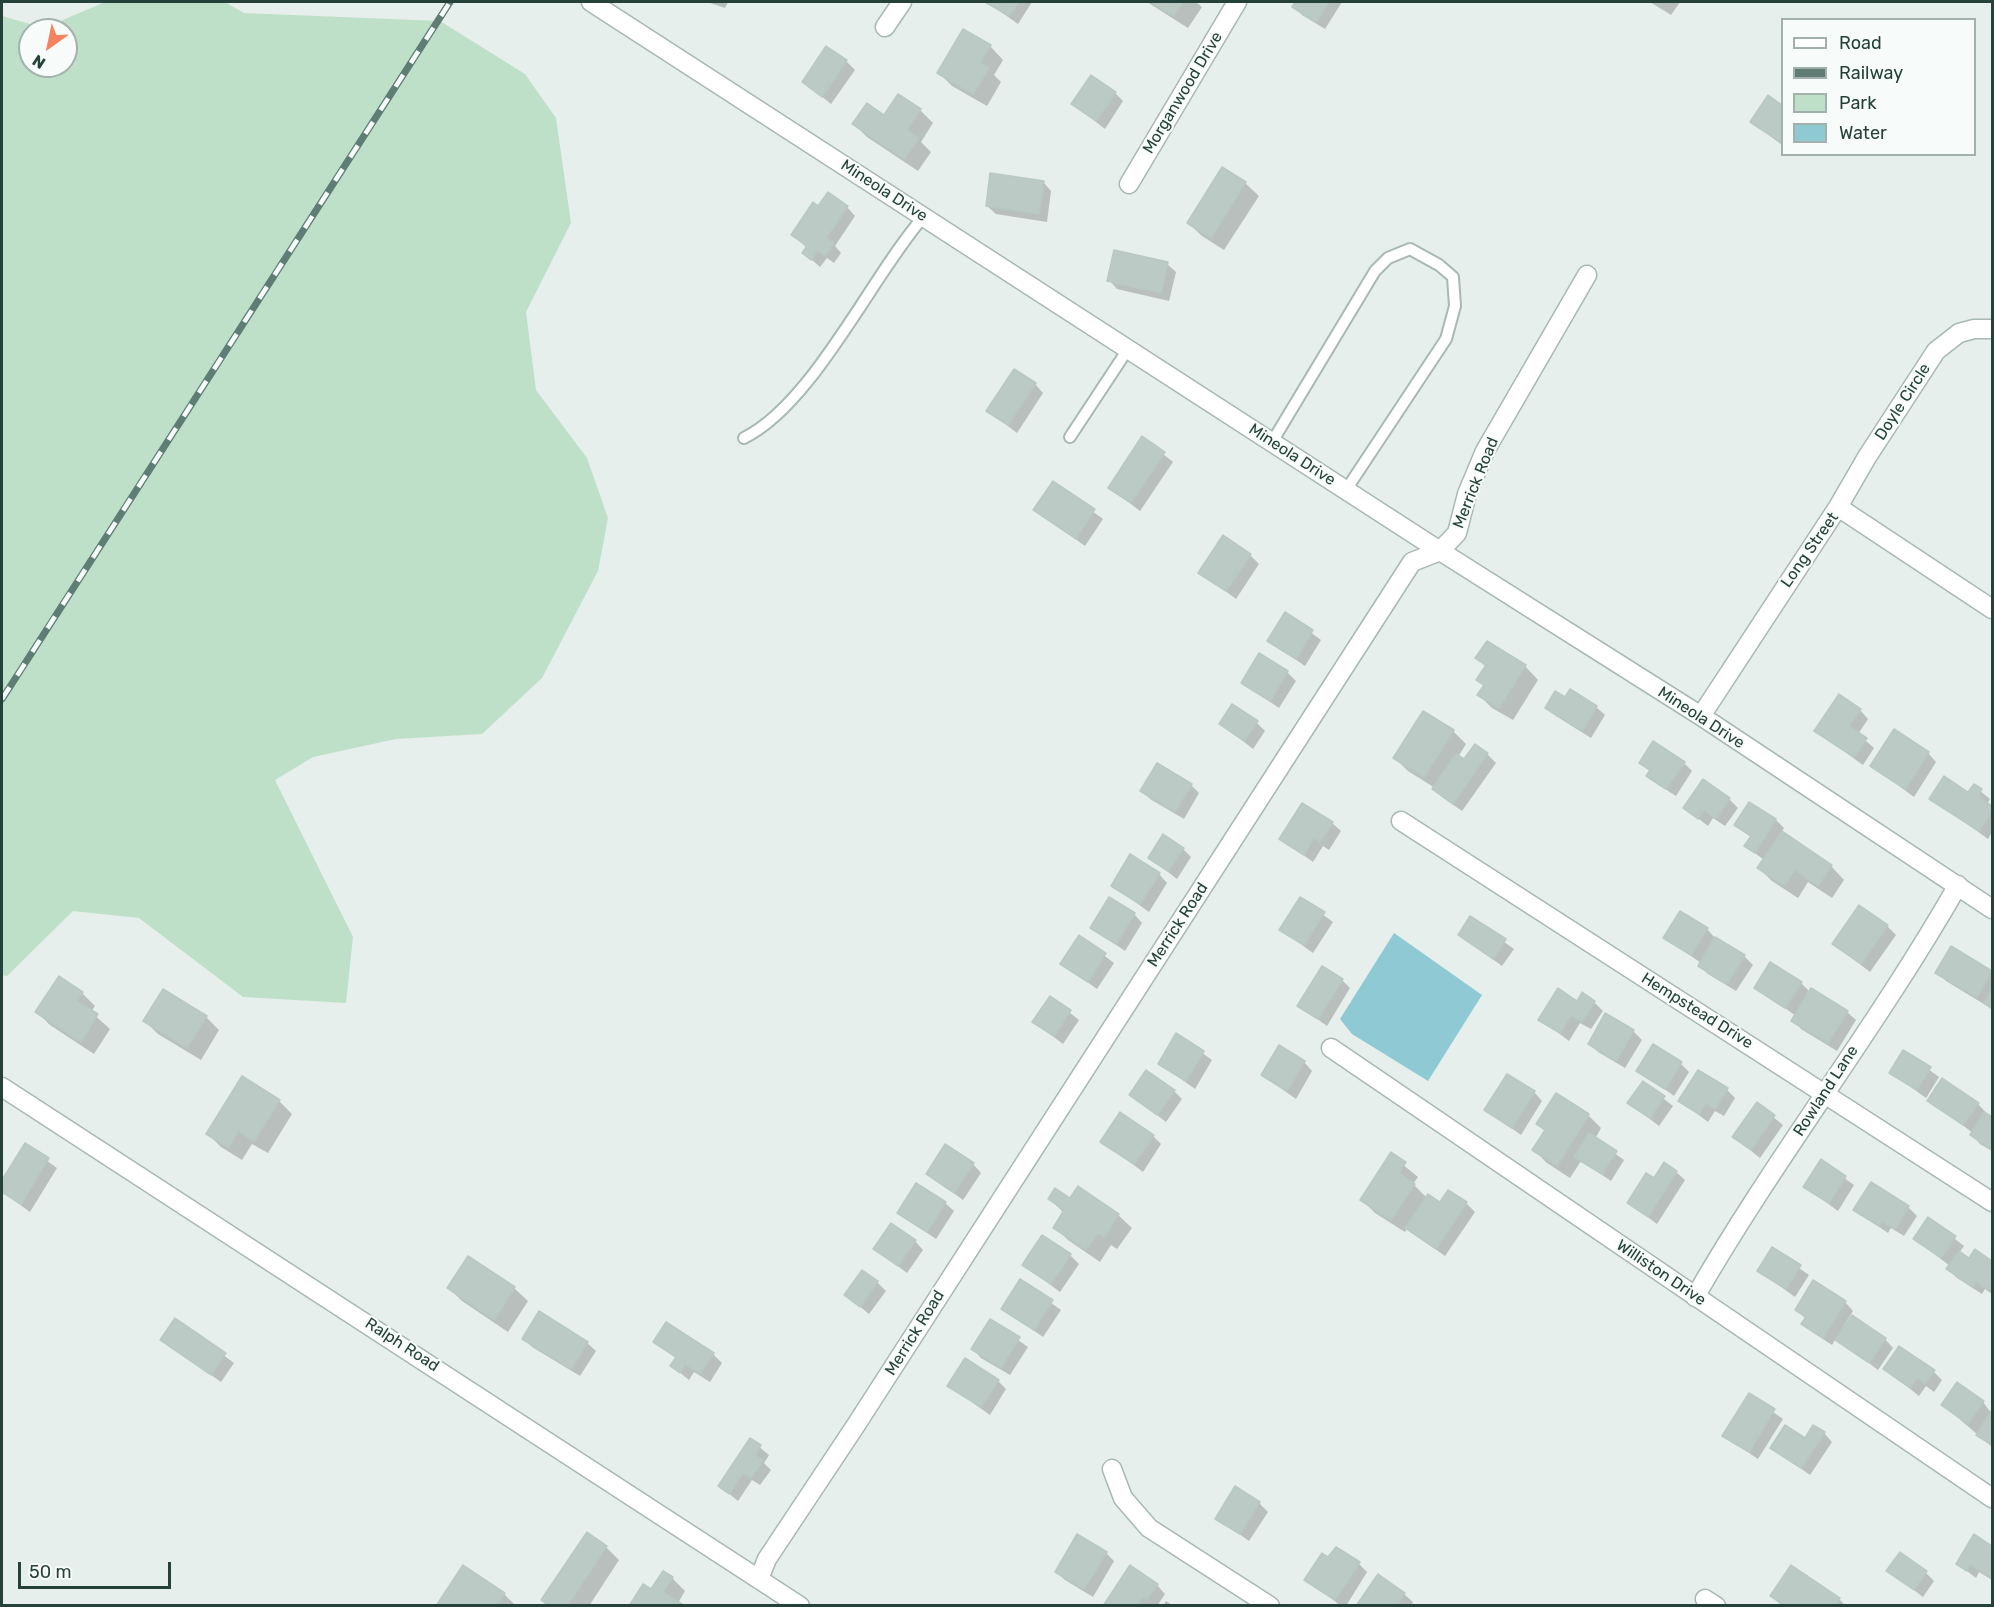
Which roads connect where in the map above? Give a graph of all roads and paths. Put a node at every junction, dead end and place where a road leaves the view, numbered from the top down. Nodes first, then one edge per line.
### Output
1 (591, 2) edge
2 (902, 2) edge
3 (1237, 2) edge
4 (885, 27) dead end
5 (1129, 184) dead end
6 (924, 216) junction
7 (1587, 274) dead end
8 (1992, 329) edge
9 (1128, 349) junction
10 (1070, 437) dead end
11 (744, 438) dead end
12 (1272, 442) junction
13 (1346, 490) junction
14 (1838, 507) junction
15 (1440, 551) junction
16 (1992, 609) edge
17 (1701, 716) junction
18 (1401, 820) dead end
19 (1958, 885) junction
20 (1992, 909) edge
21 (1331, 1048) dead end
22 (2, 1087) edge
23 (1825, 1092) junction
24 (1992, 1202) edge
25 (1695, 1297) junction
26 (1112, 1469) dead end
27 (1992, 1498) edge
28 (759, 1579) junction
29 (800, 1605) edge
30 (1270, 1605) edge

1 - 6 street, Mineola Drive
2 - 4 street
3 - 5 street, Morganwood Drive
6 - 9 street, Mineola Drive
6 - 11 lane
7 - 15 street, Merrick Road
8 - 14 street, Doyle Circle
9 - 10 lane
9 - 12 street, Mineola Drive
12 - 13 street, Mineola Drive
12 - 13 lane
13 - 15 street, Mineola Drive
14 - 16 street, Long Street
14 - 17 street, Long Street
15 - 17 street, Mineola Drive
15 - 28 street, Merrick Road
17 - 19 street, Mineola Drive
18 - 23 street, Hempstead Drive
19 - 20 street, Mineola Drive
19 - 23 street, Rowland Lane
21 - 25 street, Williston Drive
22 - 28 street, Ralph Road
23 - 24 street, Hempstead Drive
23 - 25 street, Rowland Lane
25 - 27 street, Williston Drive
26 - 30 street
28 - 29 street, Ralph Road

